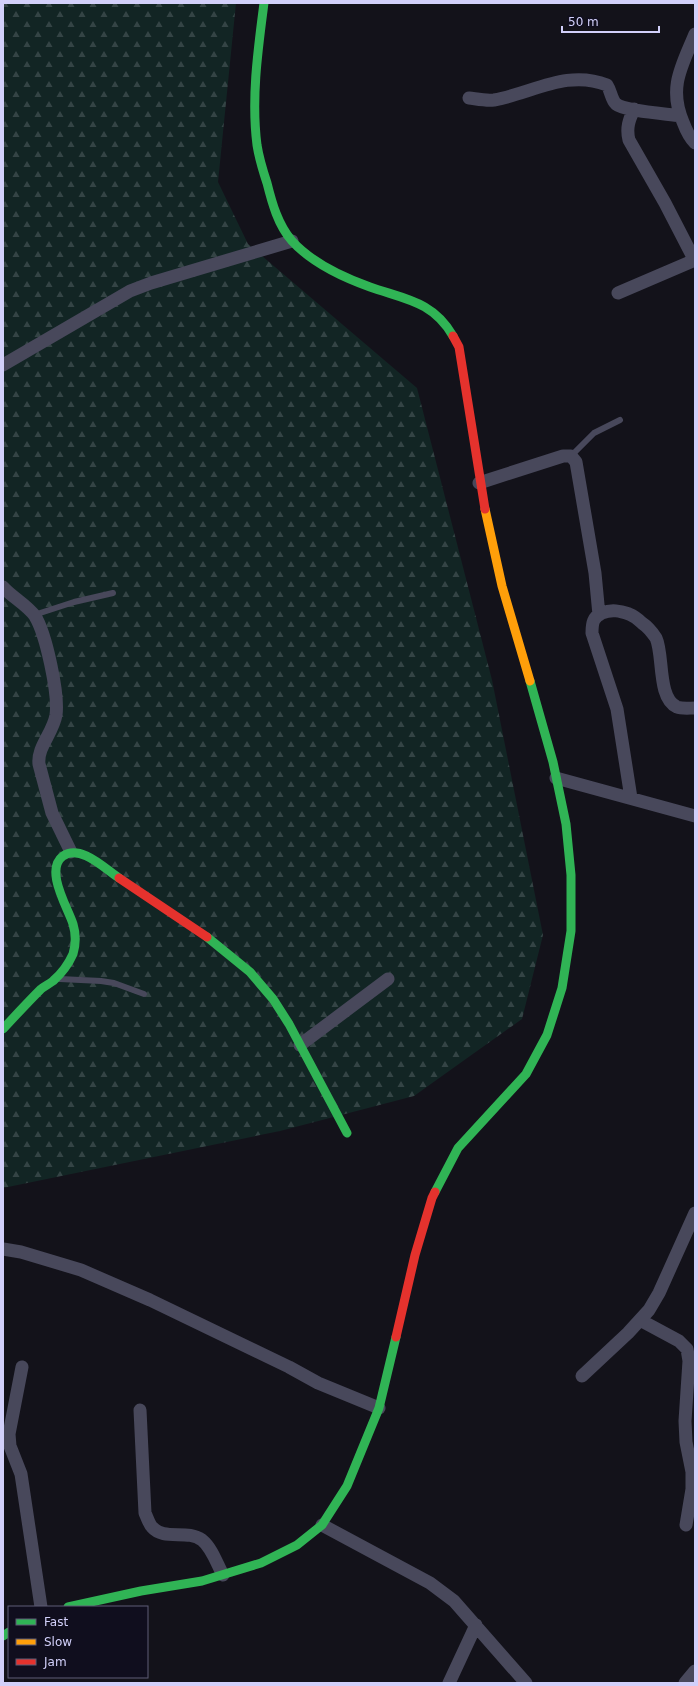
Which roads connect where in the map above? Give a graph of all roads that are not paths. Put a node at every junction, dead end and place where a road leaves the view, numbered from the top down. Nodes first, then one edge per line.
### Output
1 (264, 3) edge
2 (695, 34) edge
3 (469, 98) dead end
4 (634, 109) junction
5 (680, 116) junction
6 (695, 143) edge
7 (292, 241) junction
8 (695, 260) edge
9 (618, 293) dead end
10 (3, 366) edge
11 (620, 420) dead end
12 (571, 456) junction
13 (479, 483) junction
14 (3, 587) edge
15 (113, 593) dead end
16 (34, 615) junction
17 (598, 615) junction
18 (695, 708) edge
19 (556, 778) junction
20 (631, 798) junction
21 (695, 816) edge
22 (71, 852) junction
23 (54, 979) junction
24 (388, 979) dead end
25 (144, 994) dead end
26 (3, 1029) edge
27 (300, 1045) junction
28 (347, 1133) dead end
29 (695, 1213) edge
30 (3, 1249) edge
31 (640, 1320) junction
32 (22, 1367) dead end
33 (582, 1376) dead end
34 (379, 1408) junction
35 (140, 1410) dead end
36 (322, 1525) junction
37 (686, 1525) dead end
38 (223, 1575) junction
39 (41, 1606) edge
40 (73, 1606) edge
41 (476, 1625) junction
42 (695, 1671) edge
43 (449, 1683) edge
44 (526, 1683) edge
45 (685, 1683) edge

1 - 7 main road
2 - 5 street
3 - 4 street
4 - 5 street
4 - 8 street
5 - 6 street
7 - 10 street
7 - 13 main road
8 - 9 street
11 - 12 lane
12 - 13 street
12 - 17 street
13 - 19 main road
14 - 16 street
15 - 16 lane
16 - 22 street
17 - 18 street
17 - 20 street
19 - 20 street
19 - 34 main road
20 - 21 street
22 - 23 main road
22 - 27 main road
23 - 25 lane
23 - 26 main road
24 - 27 street
27 - 28 main road
29 - 31 street
30 - 34 street
31 - 33 street
31 - 37 street
32 - 39 street
34 - 36 main road
35 - 38 street
36 - 38 main road
36 - 41 street
38 - 40 main road
41 - 43 street
41 - 44 street
42 - 45 street

